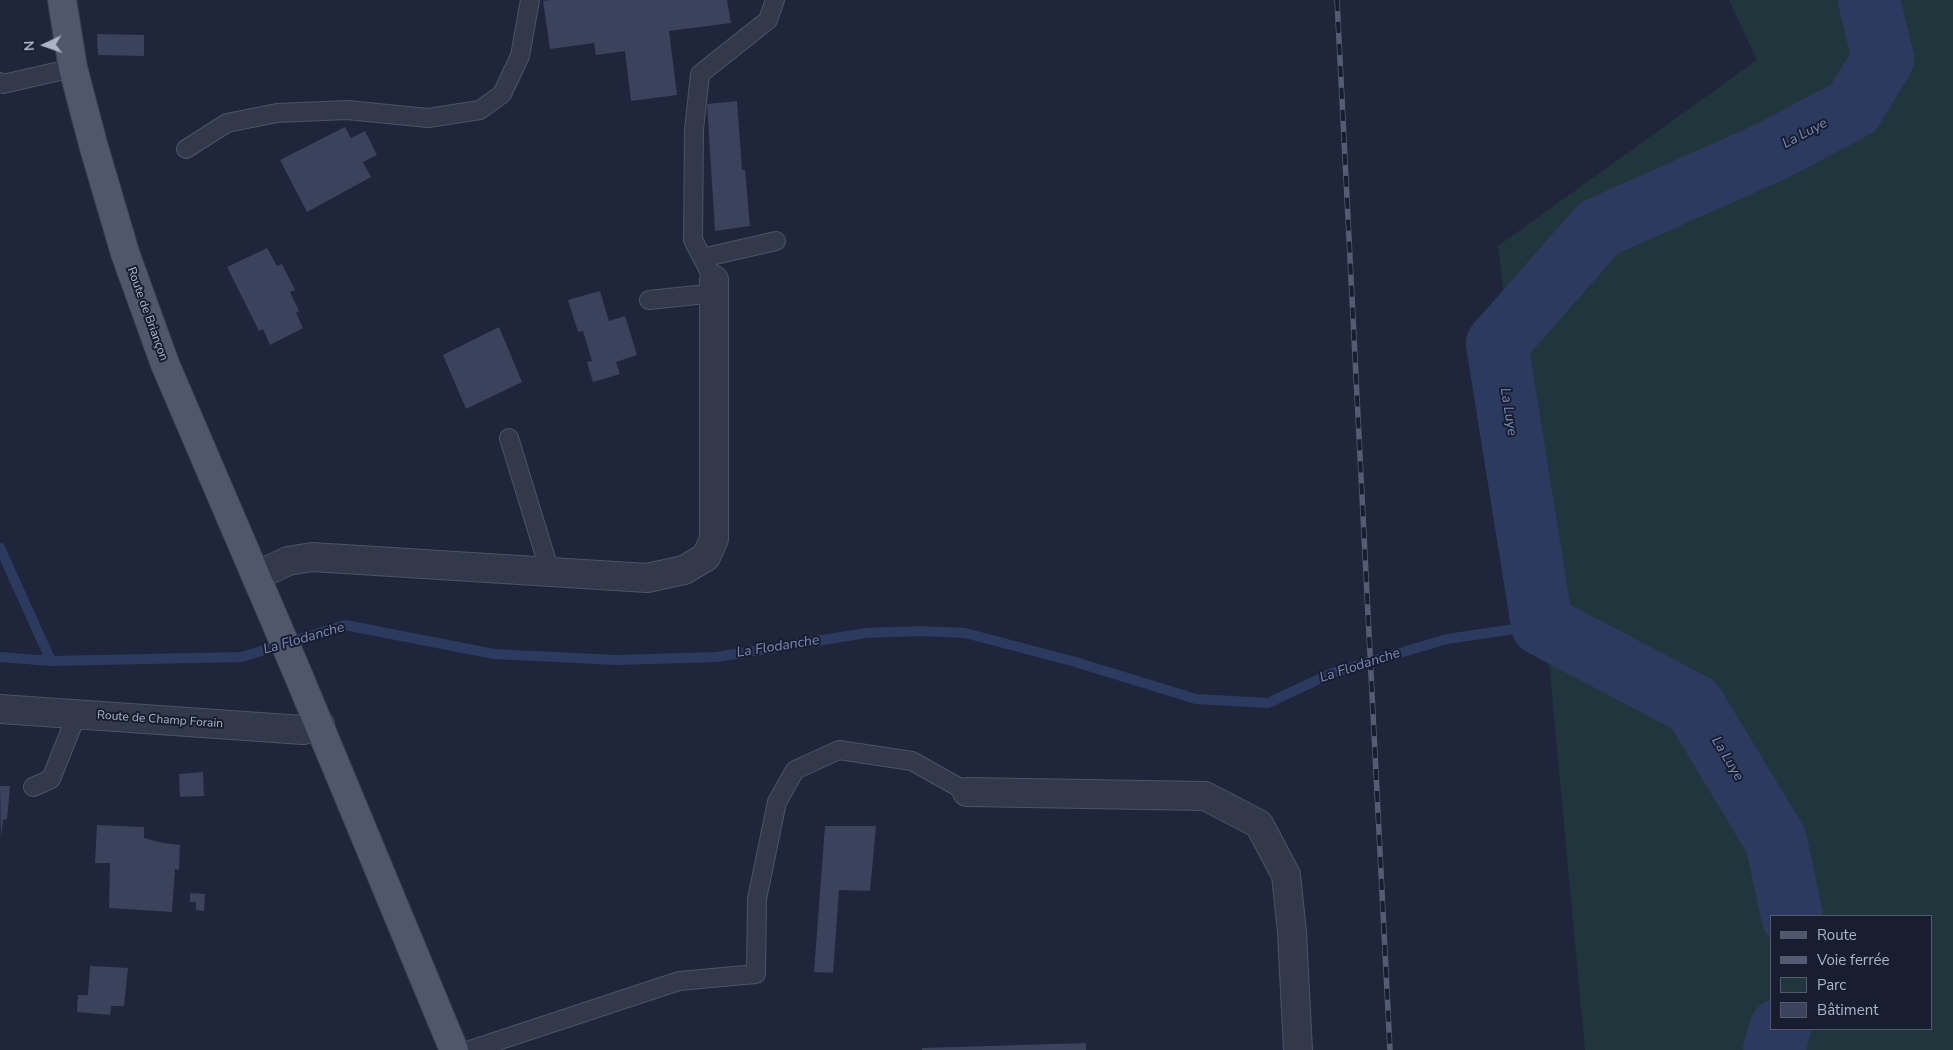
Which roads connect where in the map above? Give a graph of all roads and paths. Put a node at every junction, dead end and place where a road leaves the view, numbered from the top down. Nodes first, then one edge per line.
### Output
1 (62, 0) edge
2 (530, 0) edge
3 (775, 0) edge
4 (73, 68) junction
5 (1, 80) edge
6 (186, 149) dead end
7 (776, 241) dead end
8 (710, 277) junction
9 (649, 300) dead end
10 (508, 438) dead end
11 (550, 572) junction
12 (256, 576) junction
13 (0, 709) edge
14 (77, 714) junction
15 (320, 725) junction
16 (33, 787) dead end
17 (966, 792) joint
18 (454, 1050) edge
19 (470, 1050) edge
20 (1298, 1050) edge

1 - 4 main road, Route de Briançon
2 - 6 lane
3 - 8 lane
4 - 5 lane
4 - 12 main road, Route de Briançon
7 - 8 lane
8 - 9 lane
8 - 11 street
10 - 11 lane
11 - 12 street
12 - 15 main road, Route de Briançon
13 - 14 street, Route de Champ Forain
14 - 15 street, Route de Champ Forain
14 - 16 lane
15 - 18 main road, Route de Briançon
17 - 19 lane
17 - 20 street

